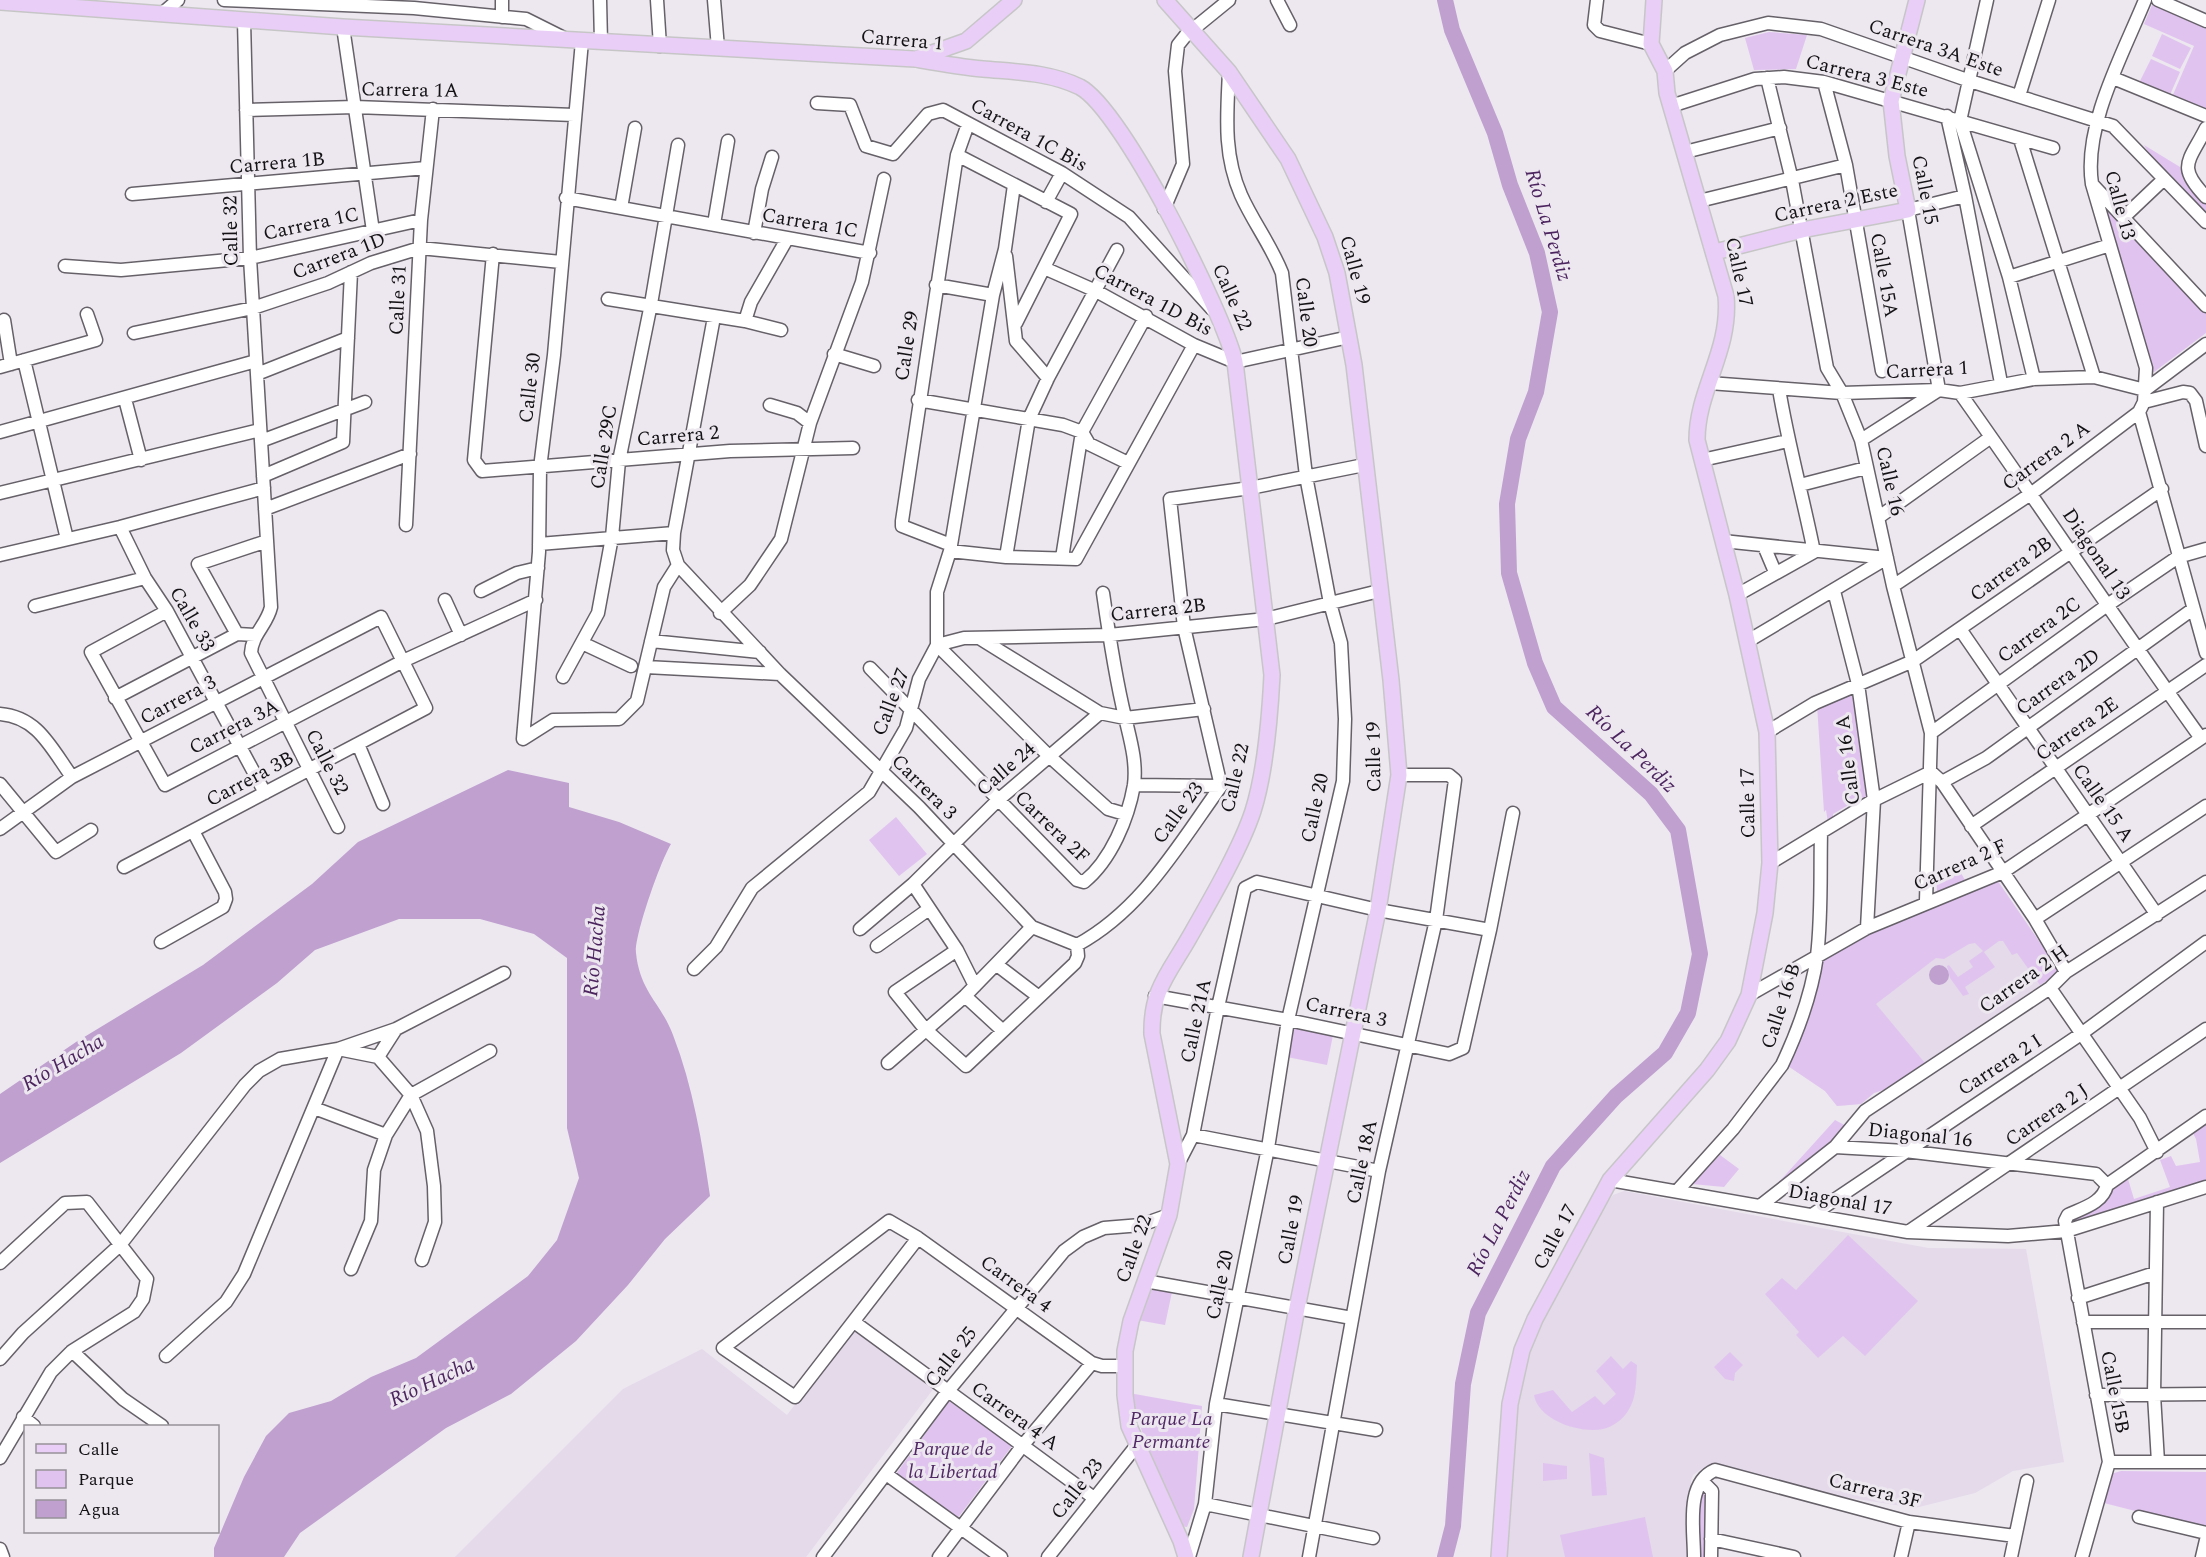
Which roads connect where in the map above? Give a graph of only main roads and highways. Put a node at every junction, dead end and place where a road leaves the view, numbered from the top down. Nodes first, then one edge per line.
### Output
1 (1014, 0) edge
2 (1165, 0) edge
3 (1654, 0) edge
4 (1917, 0) edge
5 (0, 2) edge
6 (40, 2) edge
7 (135, 5) edge
8 (915, 59) junction
9 (1164, 209) joint
10 (1908, 210) joint
11 (1715, 252) junction
12 (1188, 1557) edge
13 (1251, 1557) edge
14 (1499, 1557) edge

1 - 8 main road
2 - 13 main road, Calle 19
3 - 11 main road, Calle 17
4 - 10 main road, Calle 15
5 - 6 main road, Carrera 1
6 - 7 main road, Carrera 1
7 - 8 main road, Carrera 1
8 - 9 main road, Carrera 1
9 - 12 main road, Calle 22
10 - 11 main road, Carrera 2 Este
11 - 14 main road, Calle 17

